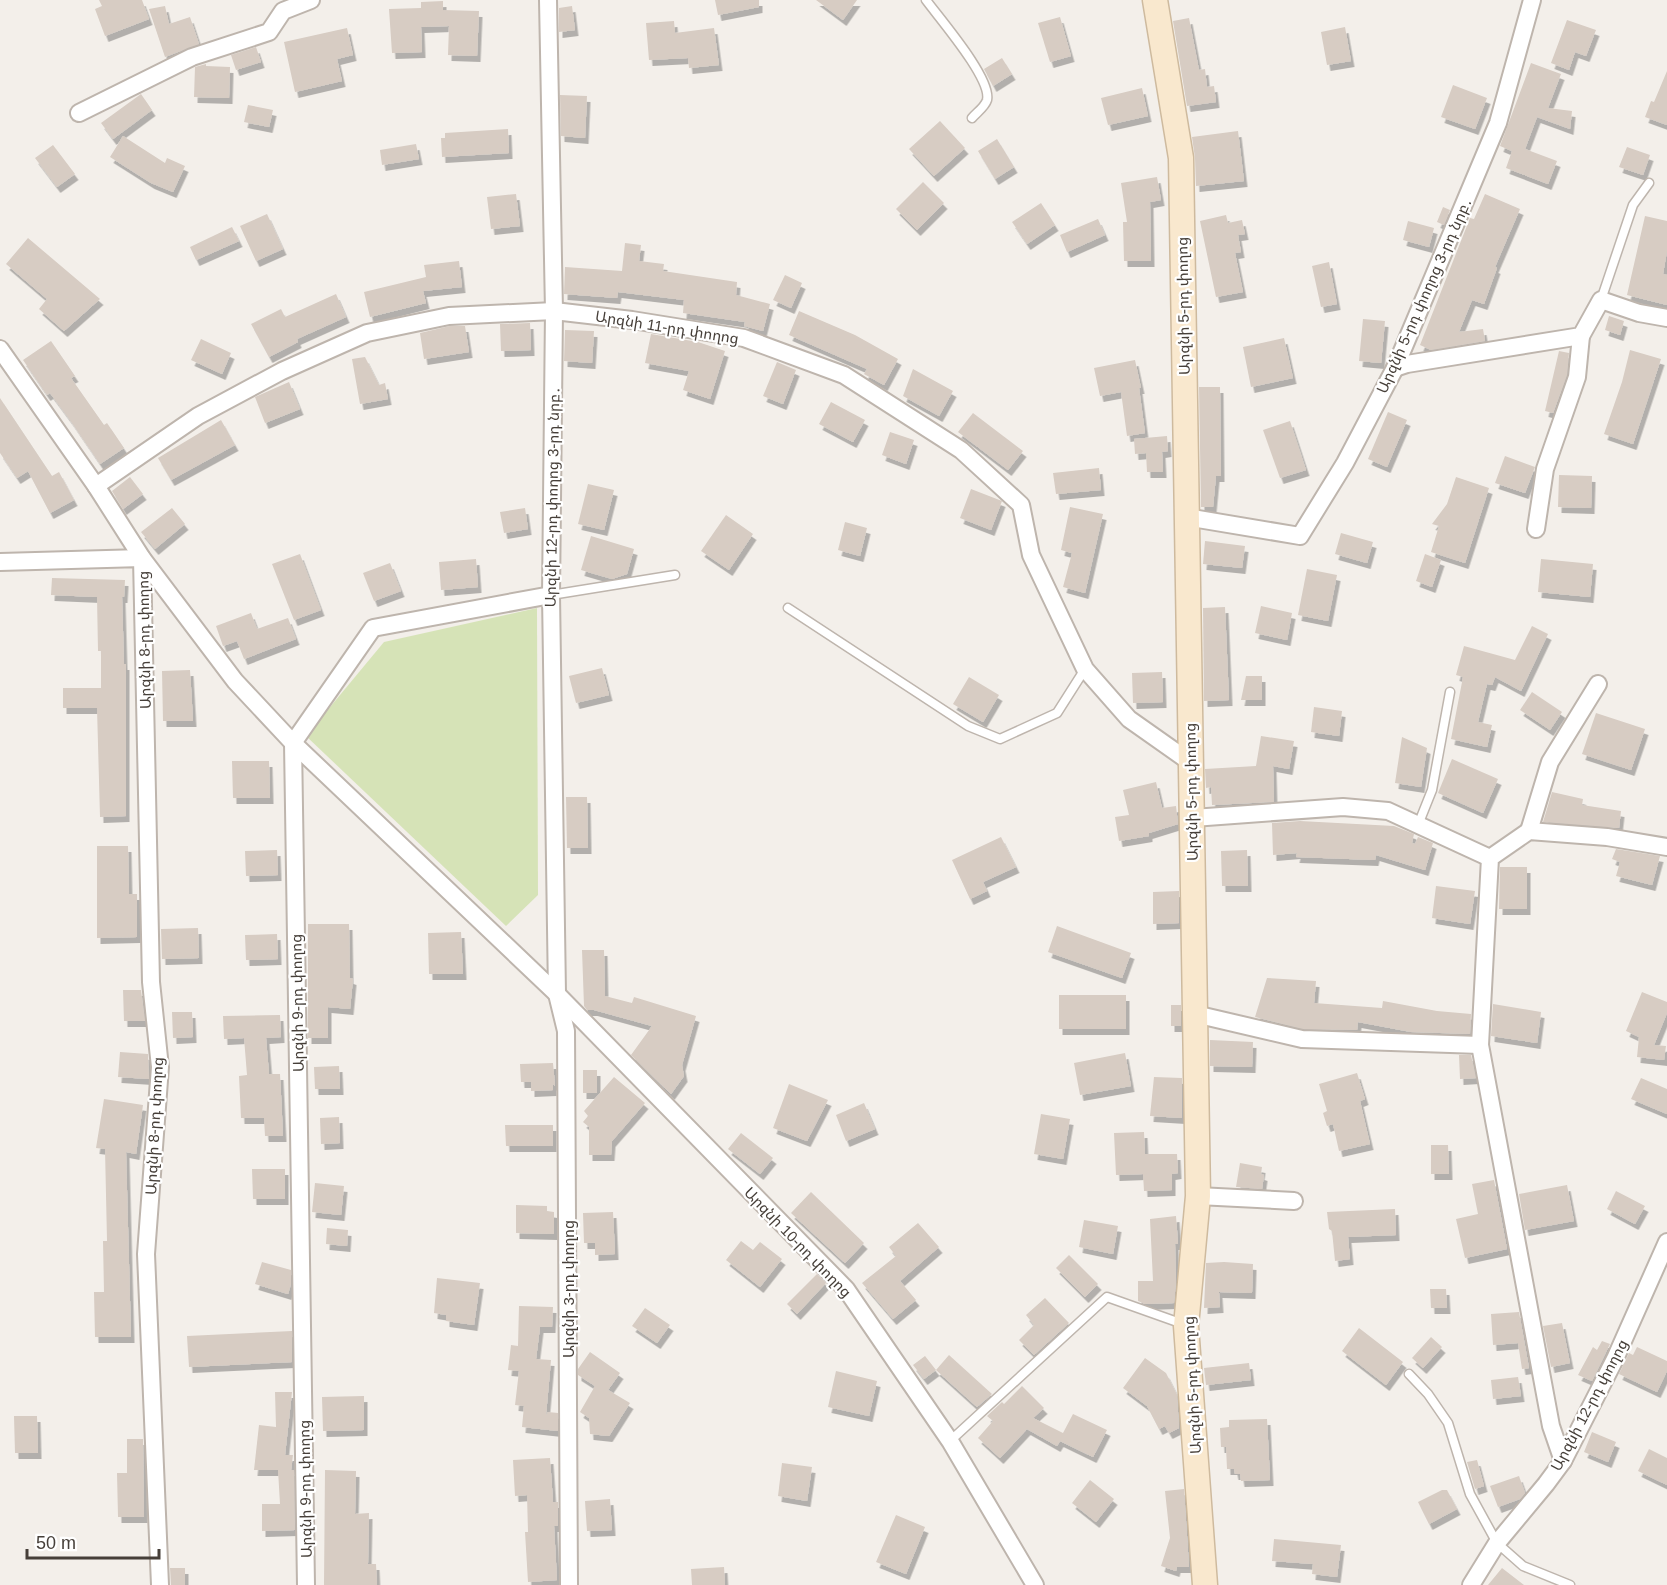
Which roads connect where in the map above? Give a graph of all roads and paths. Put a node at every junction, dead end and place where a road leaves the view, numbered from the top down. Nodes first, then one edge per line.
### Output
1 (311, 0) edge
2 (548, 0) edge
3 (926, 0) edge
4 (1155, 0) edge
5 (1532, 0) edge
6 (79, 113) dead end
7 (972, 118) dead end
8 (1649, 183) dead end
9 (1601, 300) junction
10 (554, 311) junction
11 (1667, 318) edge
12 (1581, 336) junction
13 (0, 349) edge
14 (1395, 368) junction
15 (96, 486) junction
16 (1186, 517) junction
17 (1536, 529) dead end
18 (142, 558) junction
19 (0, 562) edge
20 (675, 575) dead end
21 (551, 595) junction
22 (788, 608) dead end
23 (1085, 669) junction
24 (1598, 684) dead end
25 (1450, 692) dead end
26 (293, 743) junction
27 (1190, 762) junction
28 (1192, 818) junction
29 (1418, 825) junction
30 (1529, 831) junction
31 (1667, 847) edge
32 (1490, 858) junction
33 (557, 994) junction
34 (1195, 1014) junction
35 (1480, 1045) junction
36 (1198, 1196) junction
37 (1294, 1201) dead end
38 (1667, 1242) edge
39 (1186, 1326) junction
40 (1409, 1374) dead end
41 (950, 1441) junction
42 (1563, 1461) junction
43 (1497, 1543) junction
44 (160, 1585) edge
45 (306, 1585) edge
46 (569, 1585) edge
47 (1035, 1585) edge
48 (1205, 1585) edge
49 (1471, 1585) edge
50 (1570, 1585) edge

1 - 6 street
2 - 10 street, Արզնի 12-րդ փողոց 3-րդ նրբ․
3 - 7 lane
4 - 16 street, Արզնի 5-րդ փողոց
5 - 14 street, Արզնի 5-րդ փողոց 3-րդ նրբ․
8 - 9 lane
9 - 11 street
9 - 12 street
10 - 15 street, Արզնի 11-րդ փողոց
10 - 21 street, Արզնի 12-րդ փողոց 3-րդ նրբ․
10 - 23 street, Արզնի 11-րդ փողոց
12 - 14 street
12 - 17 street
13 - 15 street, Արզնի 10-րդ փողոց
14 - 16 street, Արզնի 5-րդ փողոց 3-րդ նրբ․
15 - 18 street, Արզնի 10-րդ փողոց
16 - 27 street, Արզնի 5-րդ փողոց
18 - 19 street
18 - 26 street, Արզնի 10-րդ փողոց
18 - 44 street, Արզնի 8-րդ փողոց
20 - 21 lane
21 - 26 street
21 - 33 street, Արզնի 12-րդ փողոց 3-րդ նրբ․
22 - 23 lane
23 - 27 street, Արզնի 11-րդ փողոց
24 - 30 street
25 - 29 lane
26 - 33 street, Արզնի 10-րդ փողոց
26 - 45 street, Արզնի 9-րդ փողոց
27 - 28 street, Արզնի 5-րդ փողոց
28 - 29 street
28 - 34 street, Արզնի 5-րդ փողոց
29 - 32 street
30 - 31 street
30 - 32 street
32 - 35 street
33 - 41 street, Արզնի 10-րդ փողոց
33 - 46 street, Արզնի 3-րդ փողոց
34 - 35 street
34 - 36 street, Արզնի 5-րդ փողոց
35 - 42 street
36 - 37 street
36 - 39 street, Արզնի 5-րդ փողոց
38 - 42 street, Արզնի 12-րդ փողոց
39 - 41 lane
39 - 48 street, Արզնի 5-րդ փողոց
40 - 43 lane
41 - 47 street, Արզնի 10-րդ փողոց
42 - 43 street, Արզնի 12-րդ փողոց
43 - 49 street, Արզնի 12-րդ փողոց
43 - 50 lane

